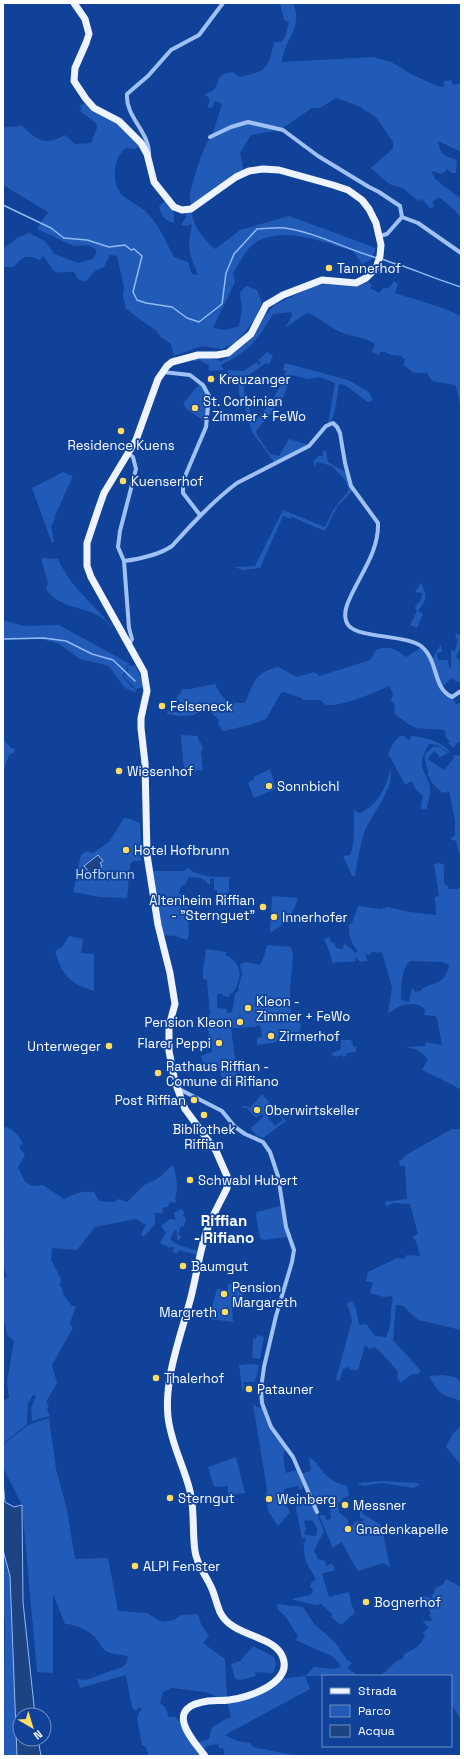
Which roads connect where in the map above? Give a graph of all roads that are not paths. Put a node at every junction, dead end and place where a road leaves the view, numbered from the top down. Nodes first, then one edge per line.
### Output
1 (74, 3) edge
2 (223, 3) edge
3 (210, 137) dead end
4 (149, 166) junction
5 (402, 217) junction
6 (380, 236) junction
7 (461, 253) edge
8 (163, 371) junction
9 (128, 453) junction
10 (200, 515) junction
11 (124, 561) junction
12 (129, 646) junction
13 (461, 691) edge
14 (177, 1088) junction
15 (316, 1512) dead end
16 (204, 1756) edge

1 - 4 main road
2 - 4 street
3 - 5 street
4 - 6 main road
5 - 6 street
5 - 7 street
6 - 8 main road
8 - 9 main road
8 - 10 street
9 - 11 street
9 - 12 main road
10 - 11 street
10 - 13 street
11 - 12 street
12 - 14 main road
14 - 15 street
14 - 16 main road

